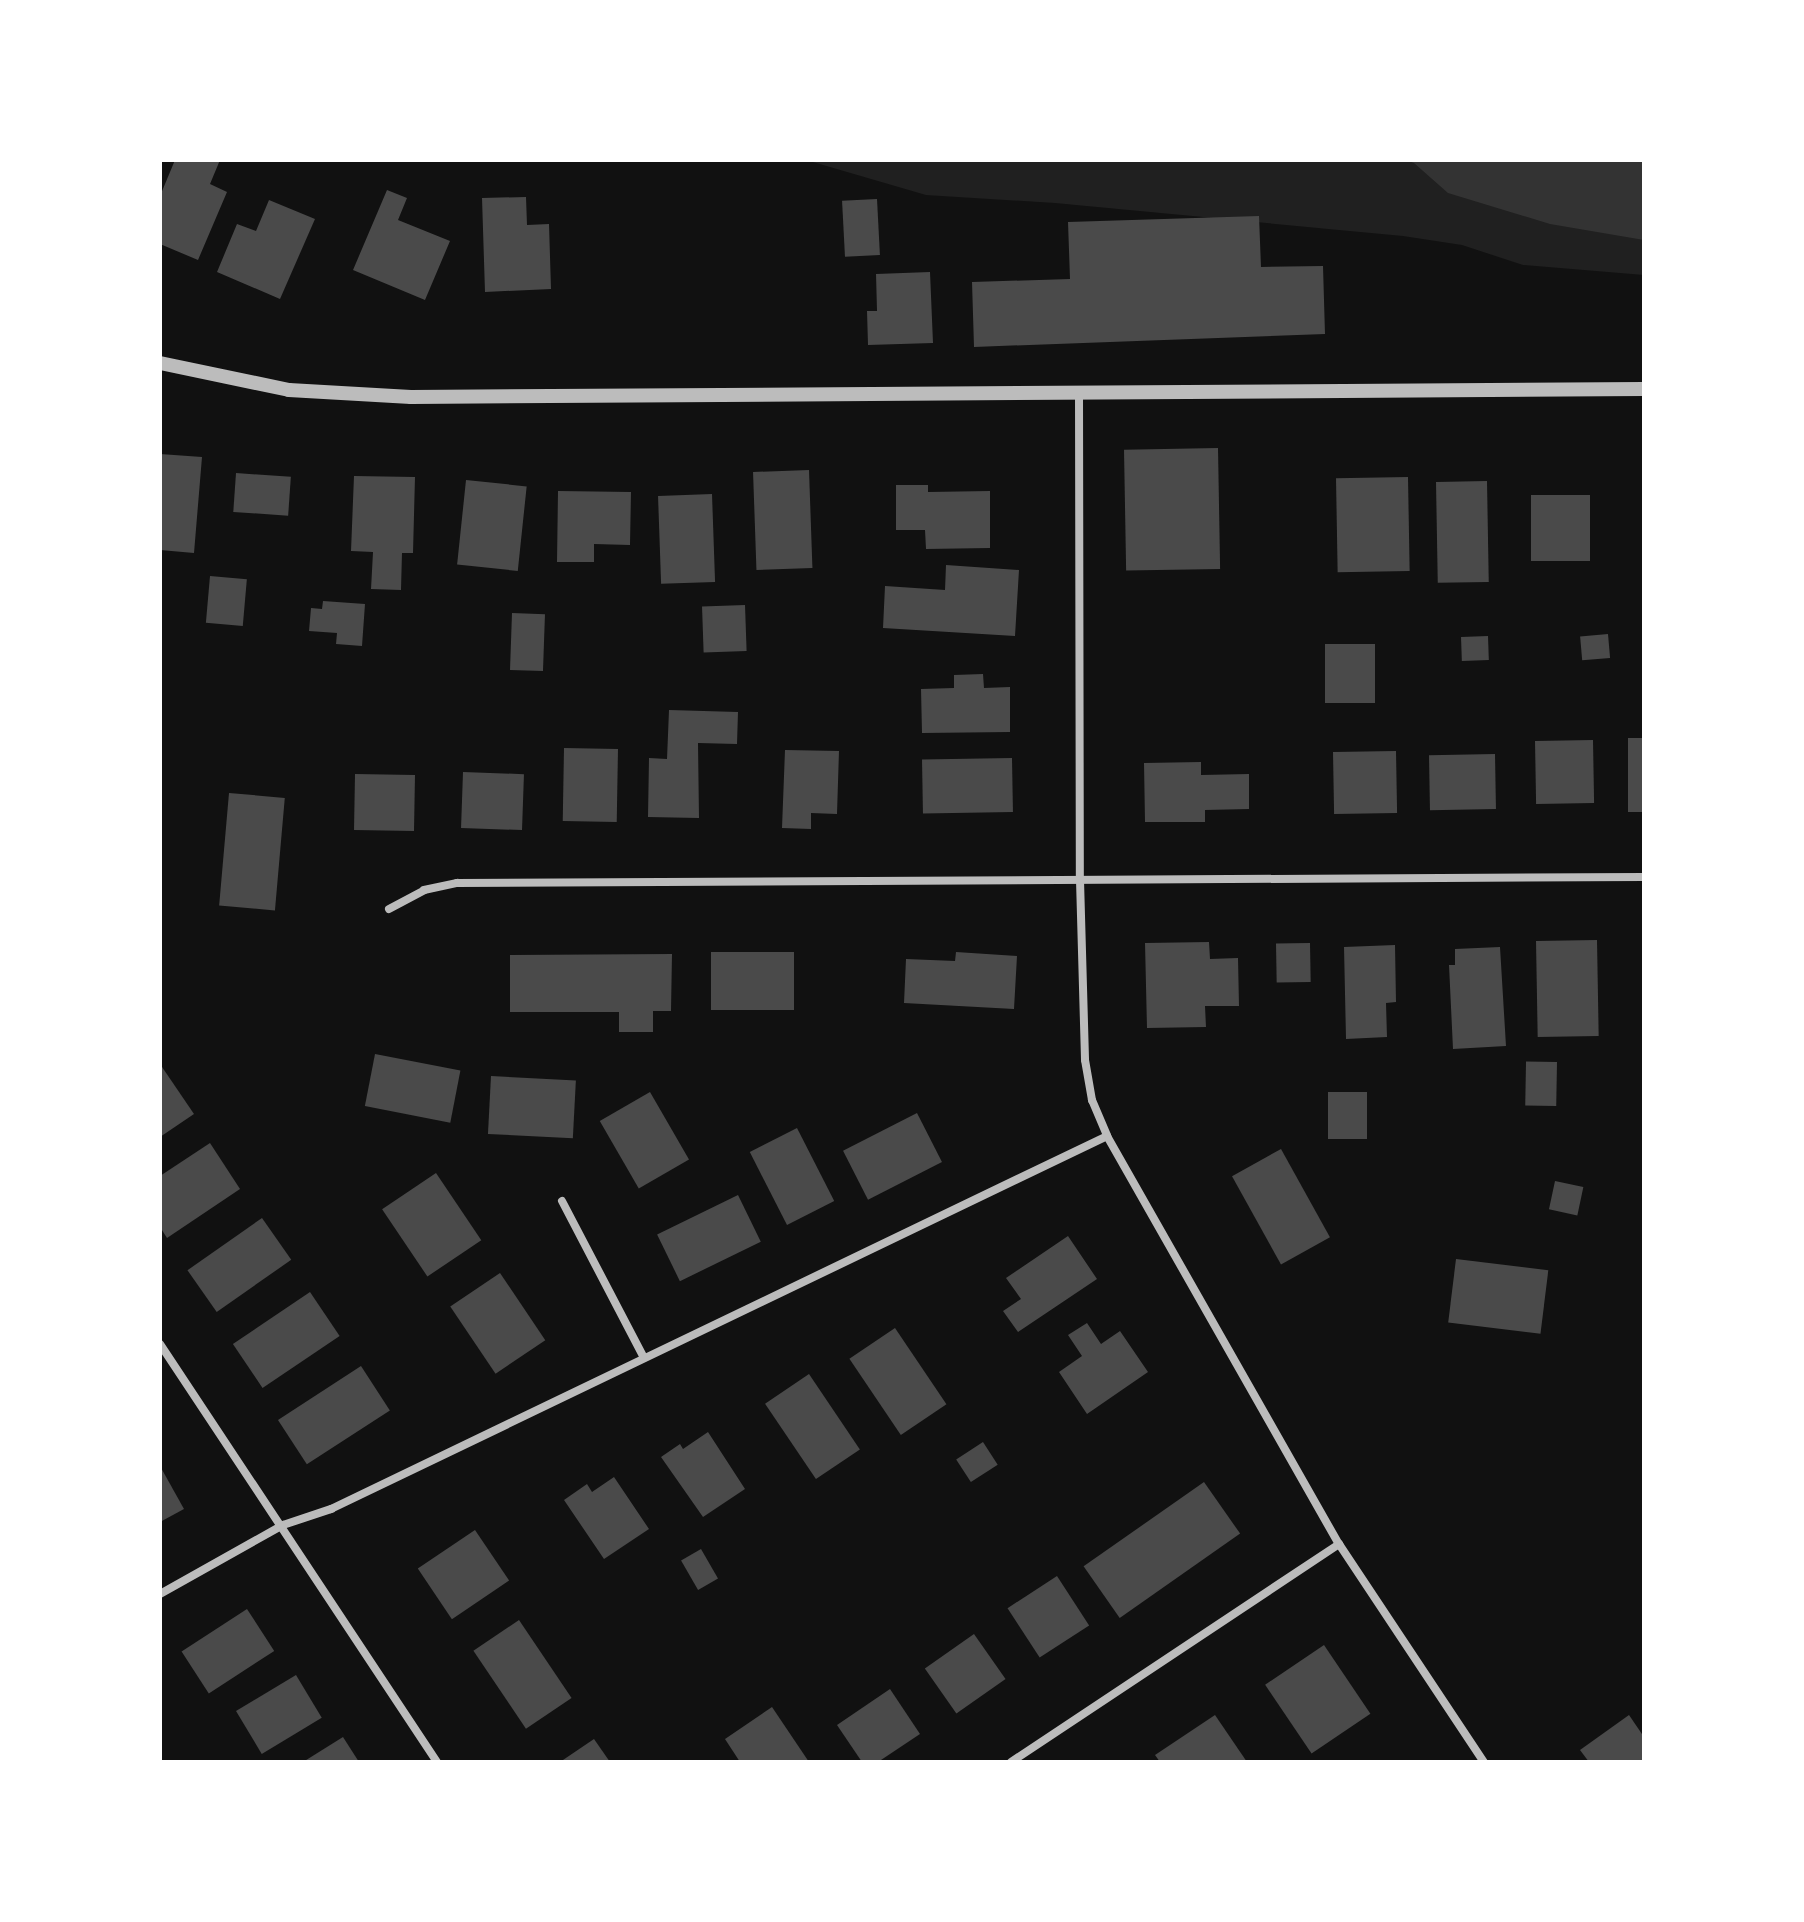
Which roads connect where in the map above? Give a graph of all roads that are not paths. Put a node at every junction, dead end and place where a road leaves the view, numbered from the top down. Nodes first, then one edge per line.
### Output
1 (160, 363) edge
2 (1644, 389) edge
3 (1079, 393) junction
4 (1644, 877) edge
5 (1080, 880) junction
6 (389, 909) dead end
7 (1107, 1136) junction
8 (562, 1201) dead end
9 (160, 1344) edge
10 (644, 1358) junction
11 (283, 1525) junction
12 (1339, 1544) junction
13 (160, 1594) edge
14 (437, 1762) edge
15 (1011, 1762) edge
16 (1484, 1762) edge

1 - 3 street
2 - 3 street
3 - 5 street
4 - 5 street
5 - 6 street
5 - 7 street
7 - 10 street
7 - 12 street
8 - 10 street
9 - 11 street
10 - 11 street
11 - 13 street
11 - 14 street
12 - 15 street
12 - 16 street

